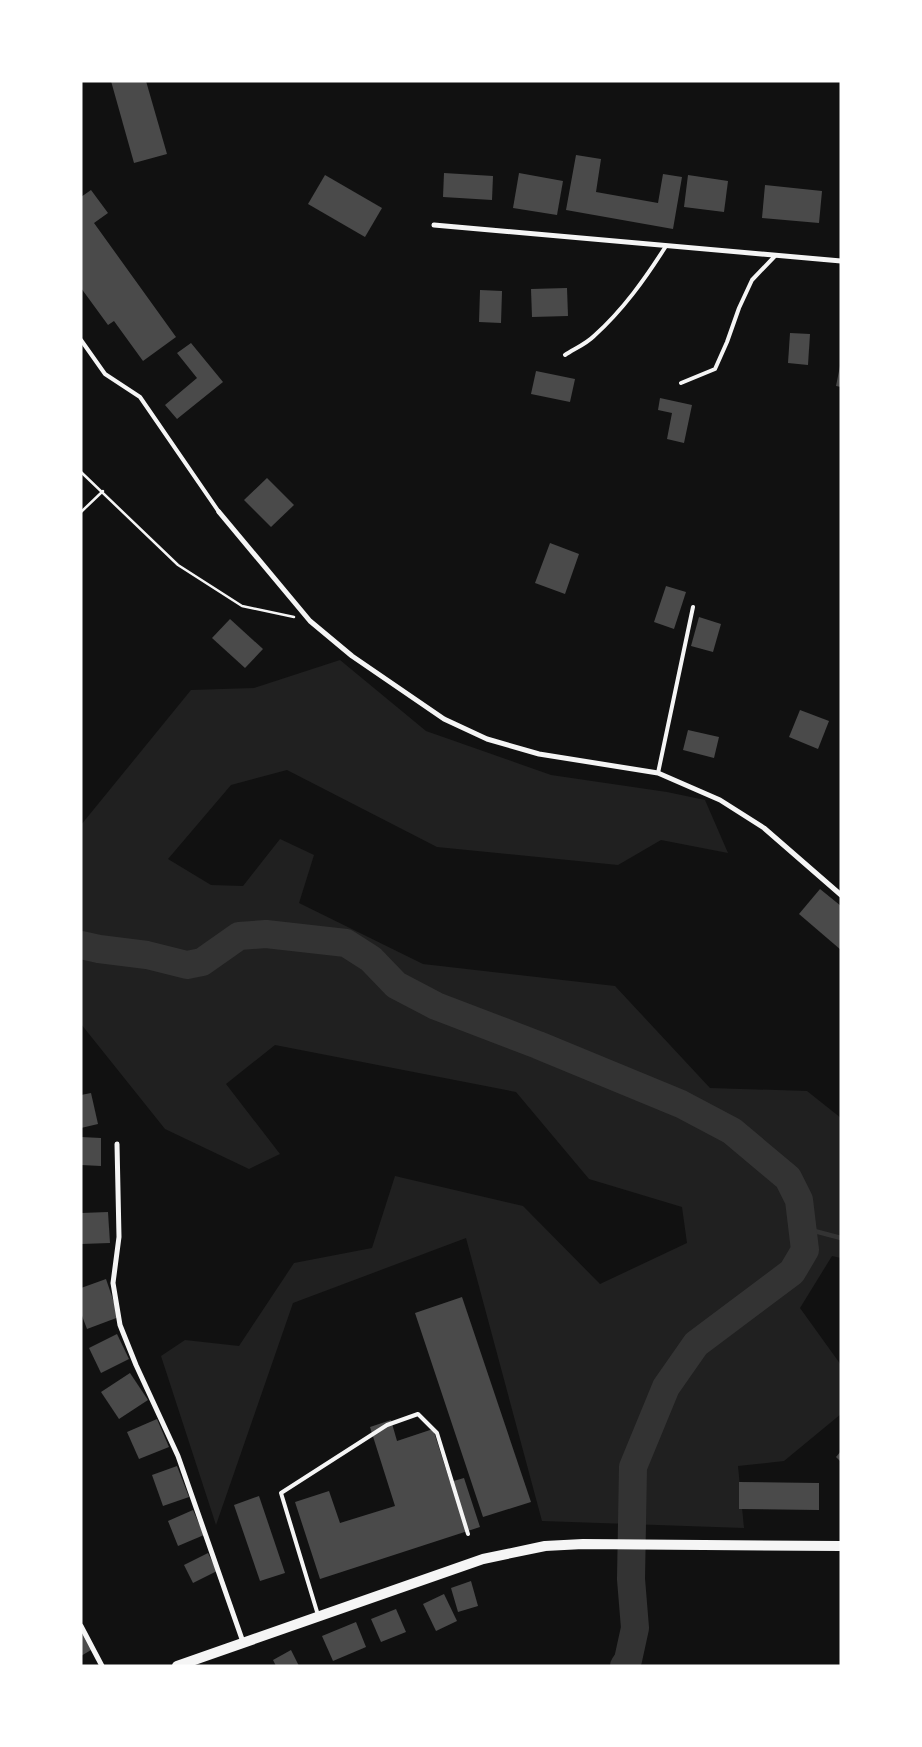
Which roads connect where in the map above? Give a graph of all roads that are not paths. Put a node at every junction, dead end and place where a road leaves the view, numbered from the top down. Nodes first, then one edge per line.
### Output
1 (434, 225) dead end
2 (666, 246) junction
3 (775, 256) junction
4 (841, 261) edge
5 (81, 340) edge
6 (565, 355) dead end
7 (681, 383) dead end
8 (219, 512) joint
9 (693, 607) dead end
10 (658, 773) junction
11 (841, 895) edge
12 (117, 1144) dead end
13 (468, 1534) dead end
14 (841, 1546) edge
15 (318, 1615) junction
16 (81, 1626) edge
17 (243, 1642) junction
18 (102, 1666) edge
19 (176, 1666) edge

1 - 2 street
2 - 3 street
2 - 6 lane
3 - 4 street
3 - 7 lane
5 - 8 lane
8 - 10 street
9 - 10 lane
10 - 11 street
12 - 17 street
13 - 15 lane
14 - 15 main road
15 - 17 main road
16 - 18 street
17 - 19 main road

